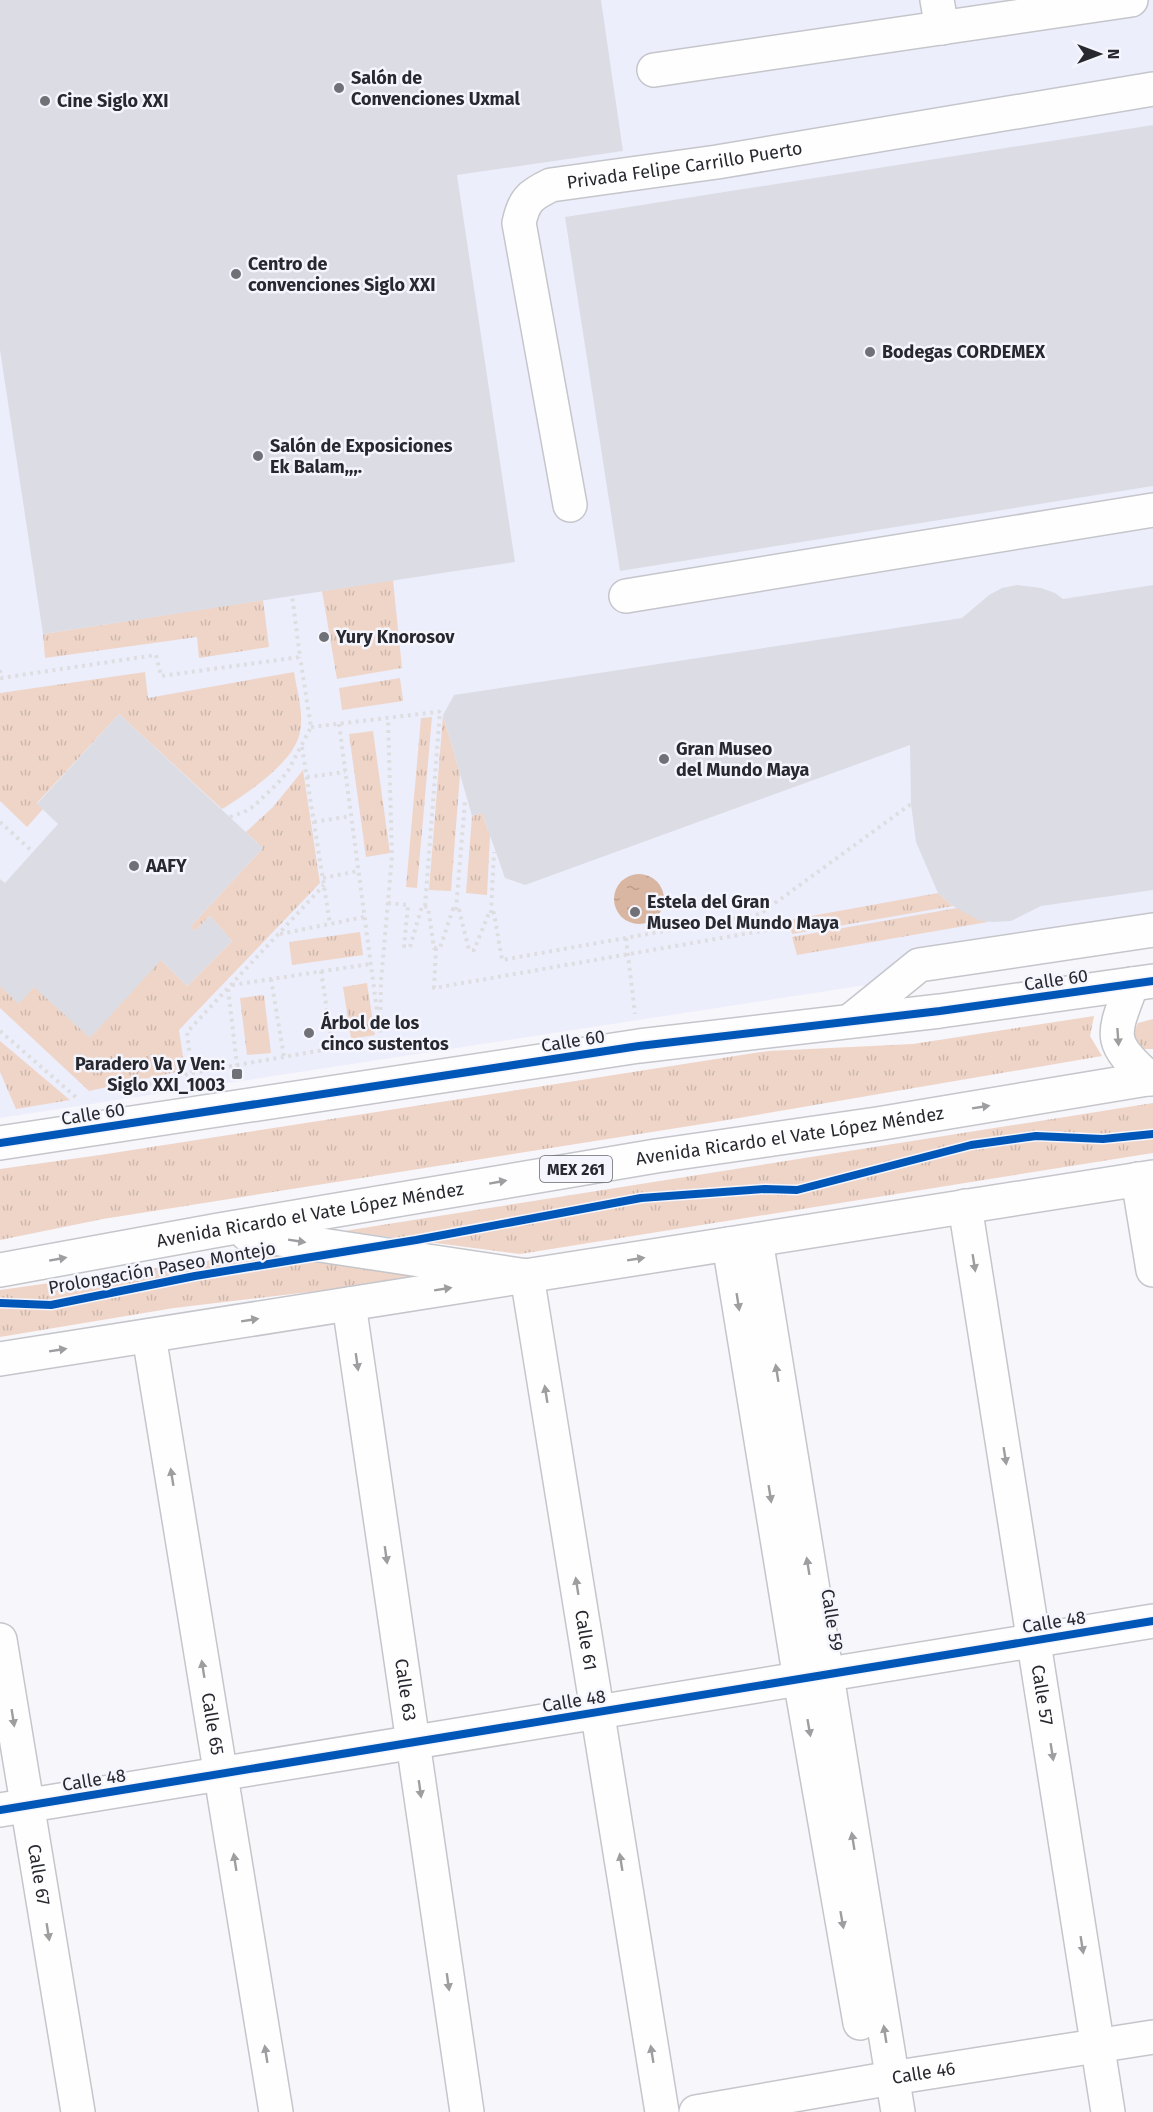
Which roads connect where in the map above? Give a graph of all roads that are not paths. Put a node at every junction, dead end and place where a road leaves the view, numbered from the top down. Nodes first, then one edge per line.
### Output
1 (1131, 0) edge
2 (1076, 4) edge
3 (939, 14) edge
4 (654, 70) dead end
5 (1153, 89) edge
6 (570, 506) dead end
7 (1153, 510) edge
8 (626, 596) dead end
9 (1153, 930) edge
10 (1143, 982) edge
11 (850, 1022) junction
12 (1152, 1079) edge
13 (0, 1143) edge
14 (1146, 1178) edge
15 (965, 1206) junction
16 (219, 1230) junction
17 (742, 1242) junction
18 (0, 1270) edge
19 (1153, 1270) edge
20 (527, 1276) junction
21 (349, 1304) junction
22 (148, 1336) junction
23 (0, 1359) edge
24 (1153, 1621) edge
25 (0, 1640) edge
26 (1035, 1641) junction
27 (813, 1677) junction
28 (597, 1713) junction
29 (413, 1743) junction
30 (220, 1774) junction
31 (14, 1808) edge
32 (1153, 2037) edge
33 (1097, 2046) junction
34 (879, 2090) edge
35 (78, 2112) edge
36 (276, 2112) edge
37 (467, 2112) edge
38 (662, 2112) edge
39 (696, 2112) edge
40 (898, 2112) edge
41 (1108, 2112) edge

1 - 2 street
2 - 3 street
3 - 4 street
5 - 6 street, Privada Felipe Carrillo Puerto
7 - 8 street
9 - 11 street
10 - 11 street, Calle 60
10 -> 12 street
11 - 13 street, Calle 60
16 -> 12 street, Avenida Ricardo el Vate López Méndez / MEX 261
14 - 15 street
14 - 19 street
15 - 17 street
15 -> 26 street, Calle 57
18 -> 16 street, Avenida Ricardo el Vate López Méndez / MEX 261
16 -> 20 street
20 -> 17 street
17 - 27 street, Calle 59
21 -> 20 street
28 -> 20 street, Calle 61
22 -> 21 street
21 -> 29 street, Calle 63
23 -> 22 street
30 -> 22 street, Calle 65
24 - 26 street, Calle 48
25 -> 31 street, Calle 67
26 - 27 street, Calle 48
26 -> 33 street, Calle 57
27 - 28 street, Calle 48
27 - 34 street, Calle 59
28 - 29 street, Calle 48
38 -> 28 street, Calle 61
29 - 30 street, Calle 48
29 -> 37 street, Calle 63
30 - 31 street, Calle 48
36 -> 30 street, Calle 65
31 -> 35 street, Calle 67
32 - 33 street, Calle 46
33 - 34 street, Calle 46
33 - 41 street, Calle 57
34 - 39 street, Calle 46
34 - 40 street, Calle 59

